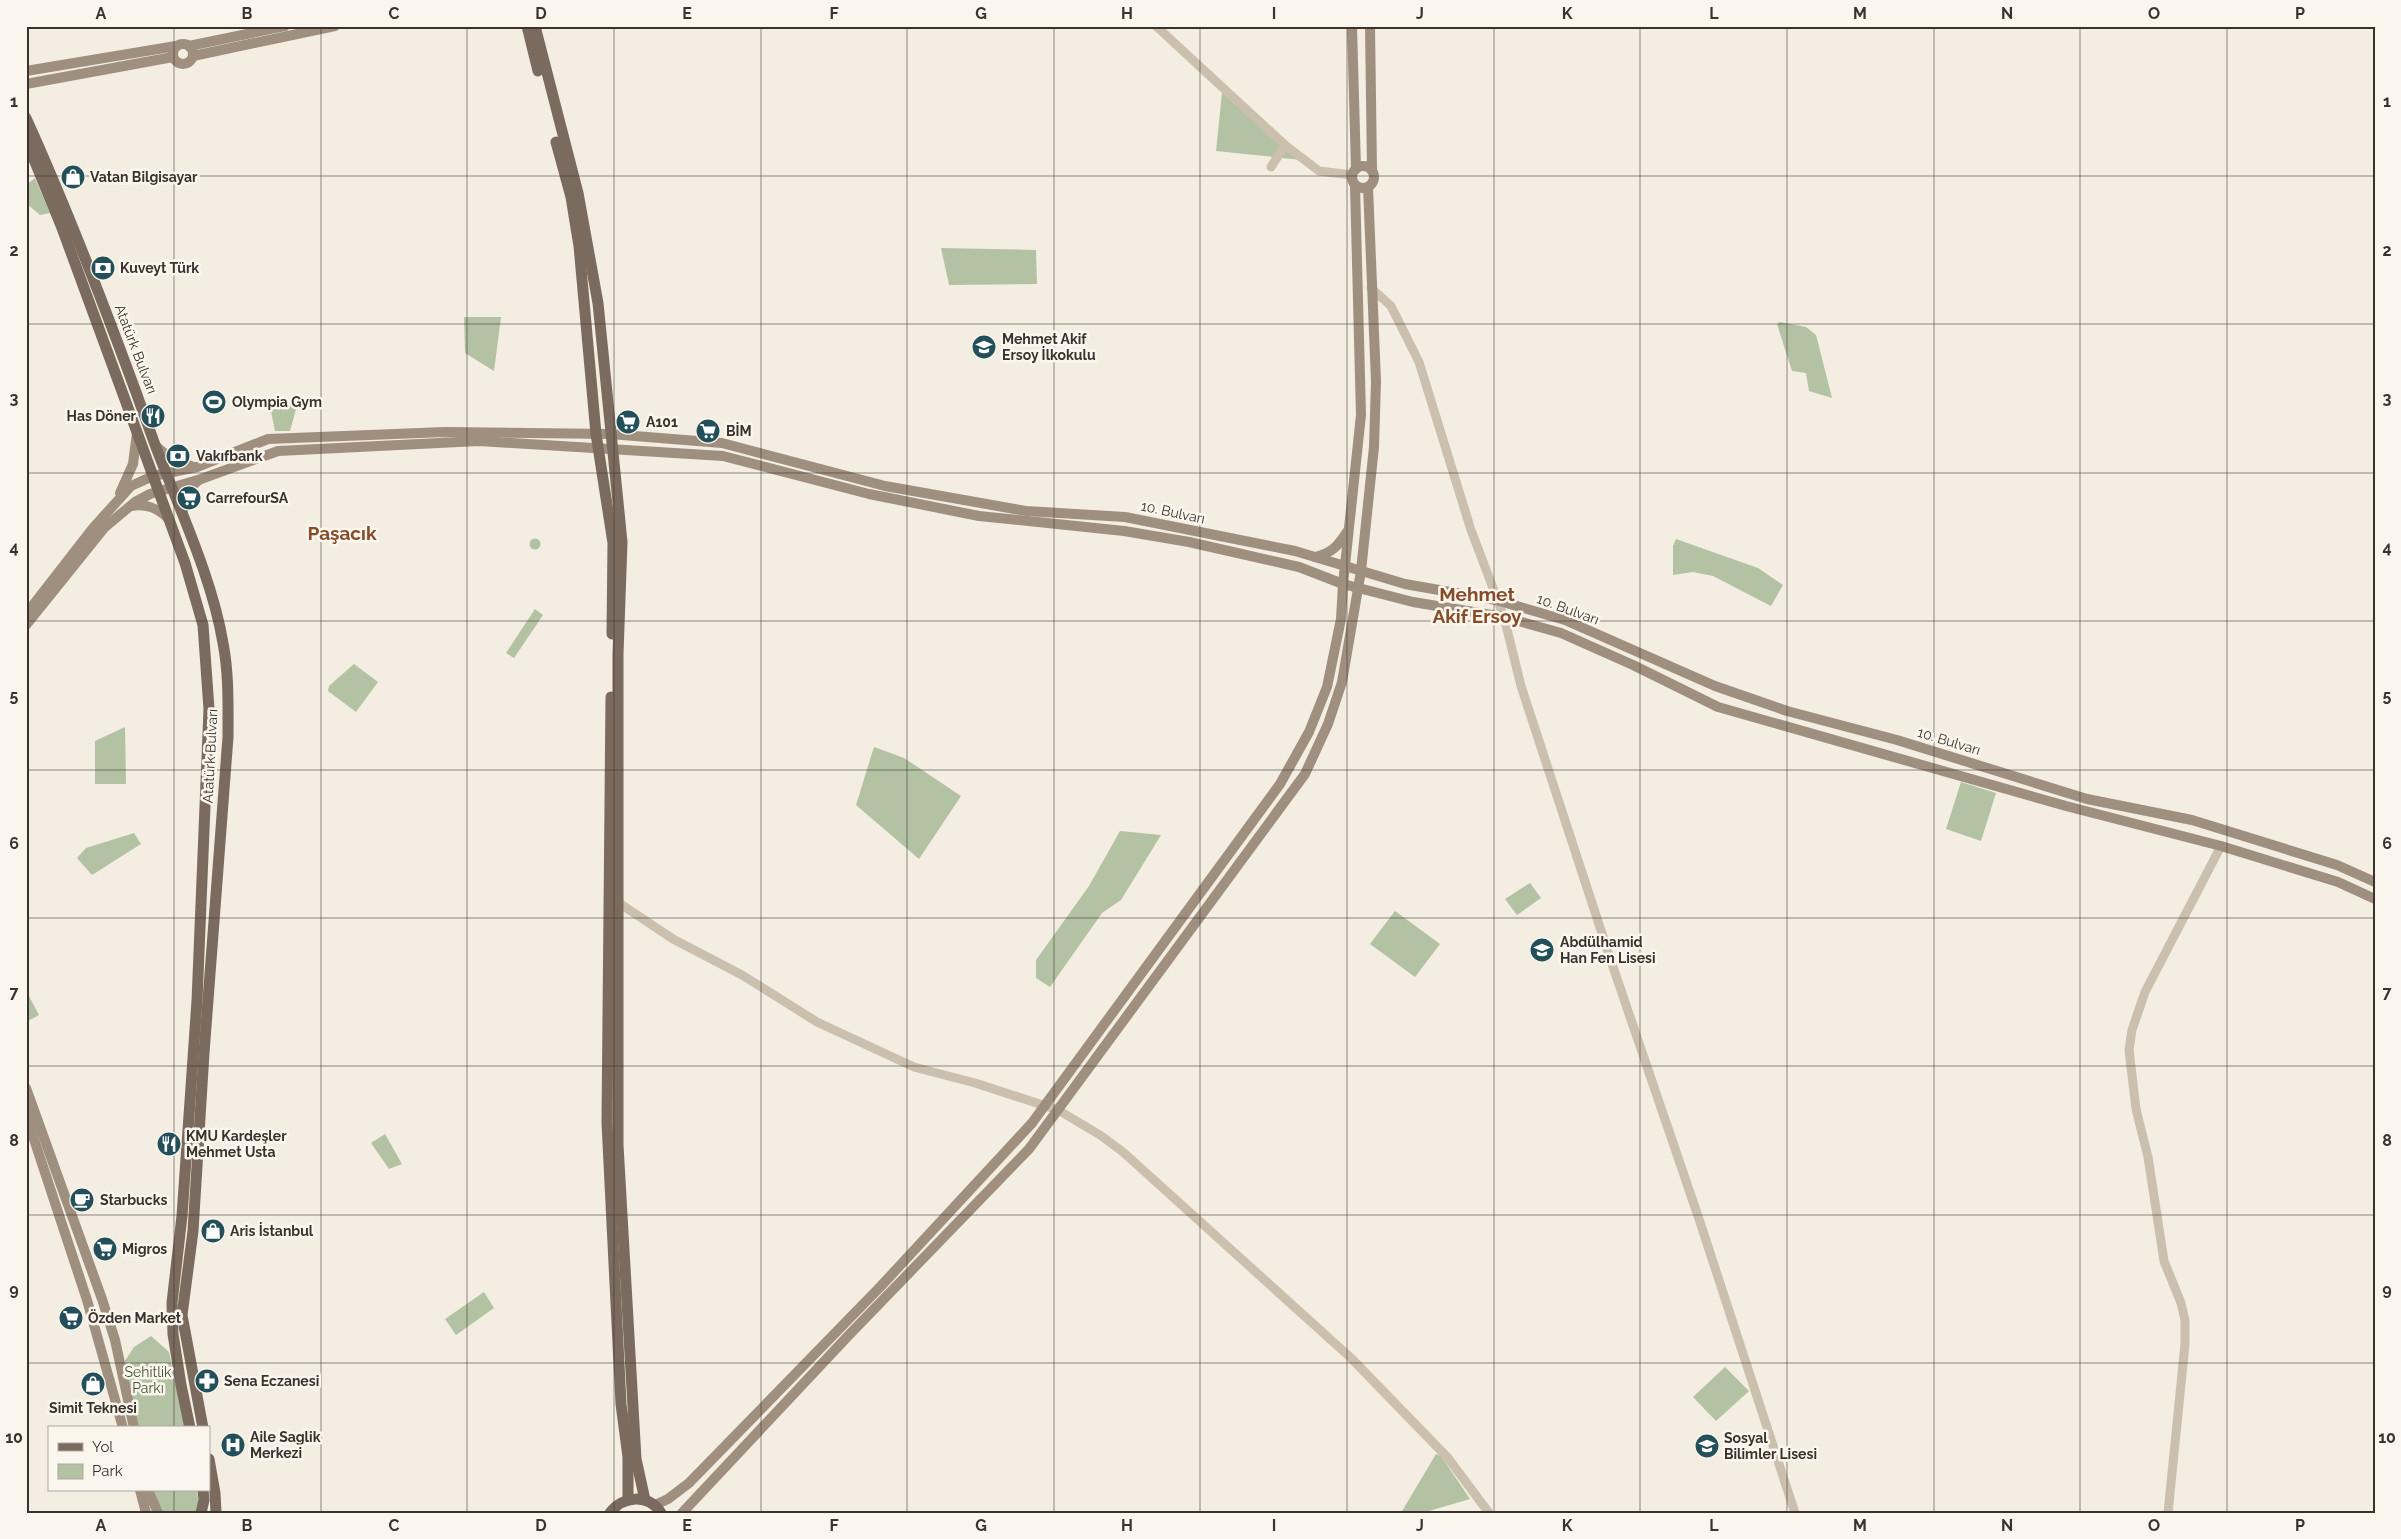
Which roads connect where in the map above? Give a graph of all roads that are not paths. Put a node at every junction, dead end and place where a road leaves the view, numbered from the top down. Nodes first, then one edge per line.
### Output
1 (285, 26) edge
2 (335, 26) edge
3 (527, 26) edge
4 (535, 26) edge
5 (1156, 26) edge
6 (1352, 26) edge
7 (1370, 26) edge
8 (176, 46) junction
9 (189, 46) junction
10 (193, 56) junction
11 (173, 57) junction
12 (26, 71) edge
13 (26, 84) edge
14 (26, 118) edge
15 (26, 140) edge
16 (1285, 145) junction
17 (1271, 167) dead end
18 (1372, 170) junction
19 (1354, 176) junction
20 (1368, 188) junction
21 (1371, 288) junction
22 (137, 432) junction
23 (596, 434) junction
24 (610, 434) junction
25 (156, 447) junction
26 (600, 448) junction
27 (612, 449) junction
28 (197, 467) junction
29 (166, 473) junction
30 (153, 476) junction
31 (201, 479) junction
32 (170, 487) junction
33 (158, 491) junction
34 (118, 498) junction
35 (130, 506) junction
36 (168, 518) junction
37 (182, 518) junction
38 (1348, 531) junction
39 (1314, 557) junction
40 (1346, 566) junction
41 (1362, 570) junction
42 (1312, 572) junction
43 (1343, 584) junction
44 (1360, 588) junction
45 (1496, 600) junction
46 (26, 614) edge
47 (1504, 617) junction
48 (1342, 619) junction
49 (26, 625) edge
50 (2222, 846) junction
51 (2375, 882) edge
52 (2375, 899) edge
53 (619, 903) junction
54 (26, 1088) edge
55 (1045, 1105) junction
56 (1058, 1110) junction
57 (26, 1115) edge
58 (616, 1188) junction
59 (122, 1426) edge
60 (134, 1426) edge
61 (190, 1426) edge
62 (203, 1426) edge
63 (210, 1465) edge
64 (141, 1492) edge
65 (149, 1492) edge
66 (203, 1492) edge
67 (628, 1500) junction
68 (654, 1506) edge
69 (146, 1513) edge
70 (158, 1513) edge
71 (201, 1513) edge
72 (216, 1513) edge
73 (610, 1513) edge
74 (682, 1513) edge
75 (1489, 1513) edge
76 (1795, 1513) edge
77 (2168, 1513) edge

1 - 9 main road
2 - 10 main road
3 - 23 main road
4 - 24 main road
5 - 16 street
6 - 19 main road
7 - 18 main road
8 - 9 main road
8 - 11 main road
8 - 12 main road
9 - 10 main road
10 - 11 main road
11 - 13 main road
14 - 25 main road, Atatürk Bulvarı
15 - 22 main road, Atatürk Bulvarı
16 - 17 street
16 - 19 street
18 - 19 main road
18 - 20 main road
19 - 20 main road
19 - 38 main road
20 - 21 main road
21 - 41 main road
21 - 45 street
22 - 30 main road, Atatürk Bulvarı
22 - 34 main road
23 - 24 main road, 10. Bulvarı
23 - 26 main road
23 - 28 main road, 10. Bulvarı
24 - 27 main road
24 - 39 main road, 10. Bulvarı
25 - 28 main road
25 - 29 main road, Atatürk Bulvarı
26 - 27 main road, 10. Bulvarı
26 - 31 main road, 10. Bulvarı
26 - 58 main road
27 - 42 main road, 10. Bulvarı
27 - 53 main road
28 - 29 main road, 10. Bulvarı
29 - 30 main road, 10. Bulvarı
29 - 32 main road, Atatürk Bulvarı
30 - 33 main road, Atatürk Bulvarı
30 - 34 main road, 10. Bulvarı
31 - 32 main road, 10. Bulvarı
31 - 37 main road
32 - 33 main road, 10. Bulvarı
32 - 37 main road, Atatürk Bulvarı
33 - 35 main road, 10. Bulvarı
33 - 36 main road, Atatürk Bulvarı
34 - 46 main road
35 - 36 main road
35 - 49 main road, 10. Bulvarı
36 - 61 main road, Atatürk Bulvarı
37 - 62 main road, Atatürk Bulvarı
38 - 39 main road
38 - 40 main road
39 - 40 main road, 10. Bulvarı
40 - 41 main road, 10. Bulvarı
40 - 43 main road
41 - 44 main road
41 - 45 main road, 10. Bulvarı
42 - 43 main road, 10. Bulvarı
42 - 48 main road
43 - 44 main road, 10. Bulvarı
43 - 48 main road
44 - 47 main road, 10. Bulvarı
44 - 56 main road
45 - 47 street
45 - 51 main road, 10. Bulvarı
47 - 50 main road, 10. Bulvarı
47 - 76 street
48 - 55 main road
50 - 52 main road, 10. Bulvarı
50 - 77 street
53 - 55 street
53 - 58 main road
54 - 60 main road
55 - 56 street
55 - 68 main road
56 - 74 main road
56 - 75 street
57 - 59 main road
58 - 67 main road
58 - 68 main road
63 - 72 main road
64 - 69 main road
65 - 70 main road
66 - 71 main road
67 - 68 main road
67 - 73 main road

